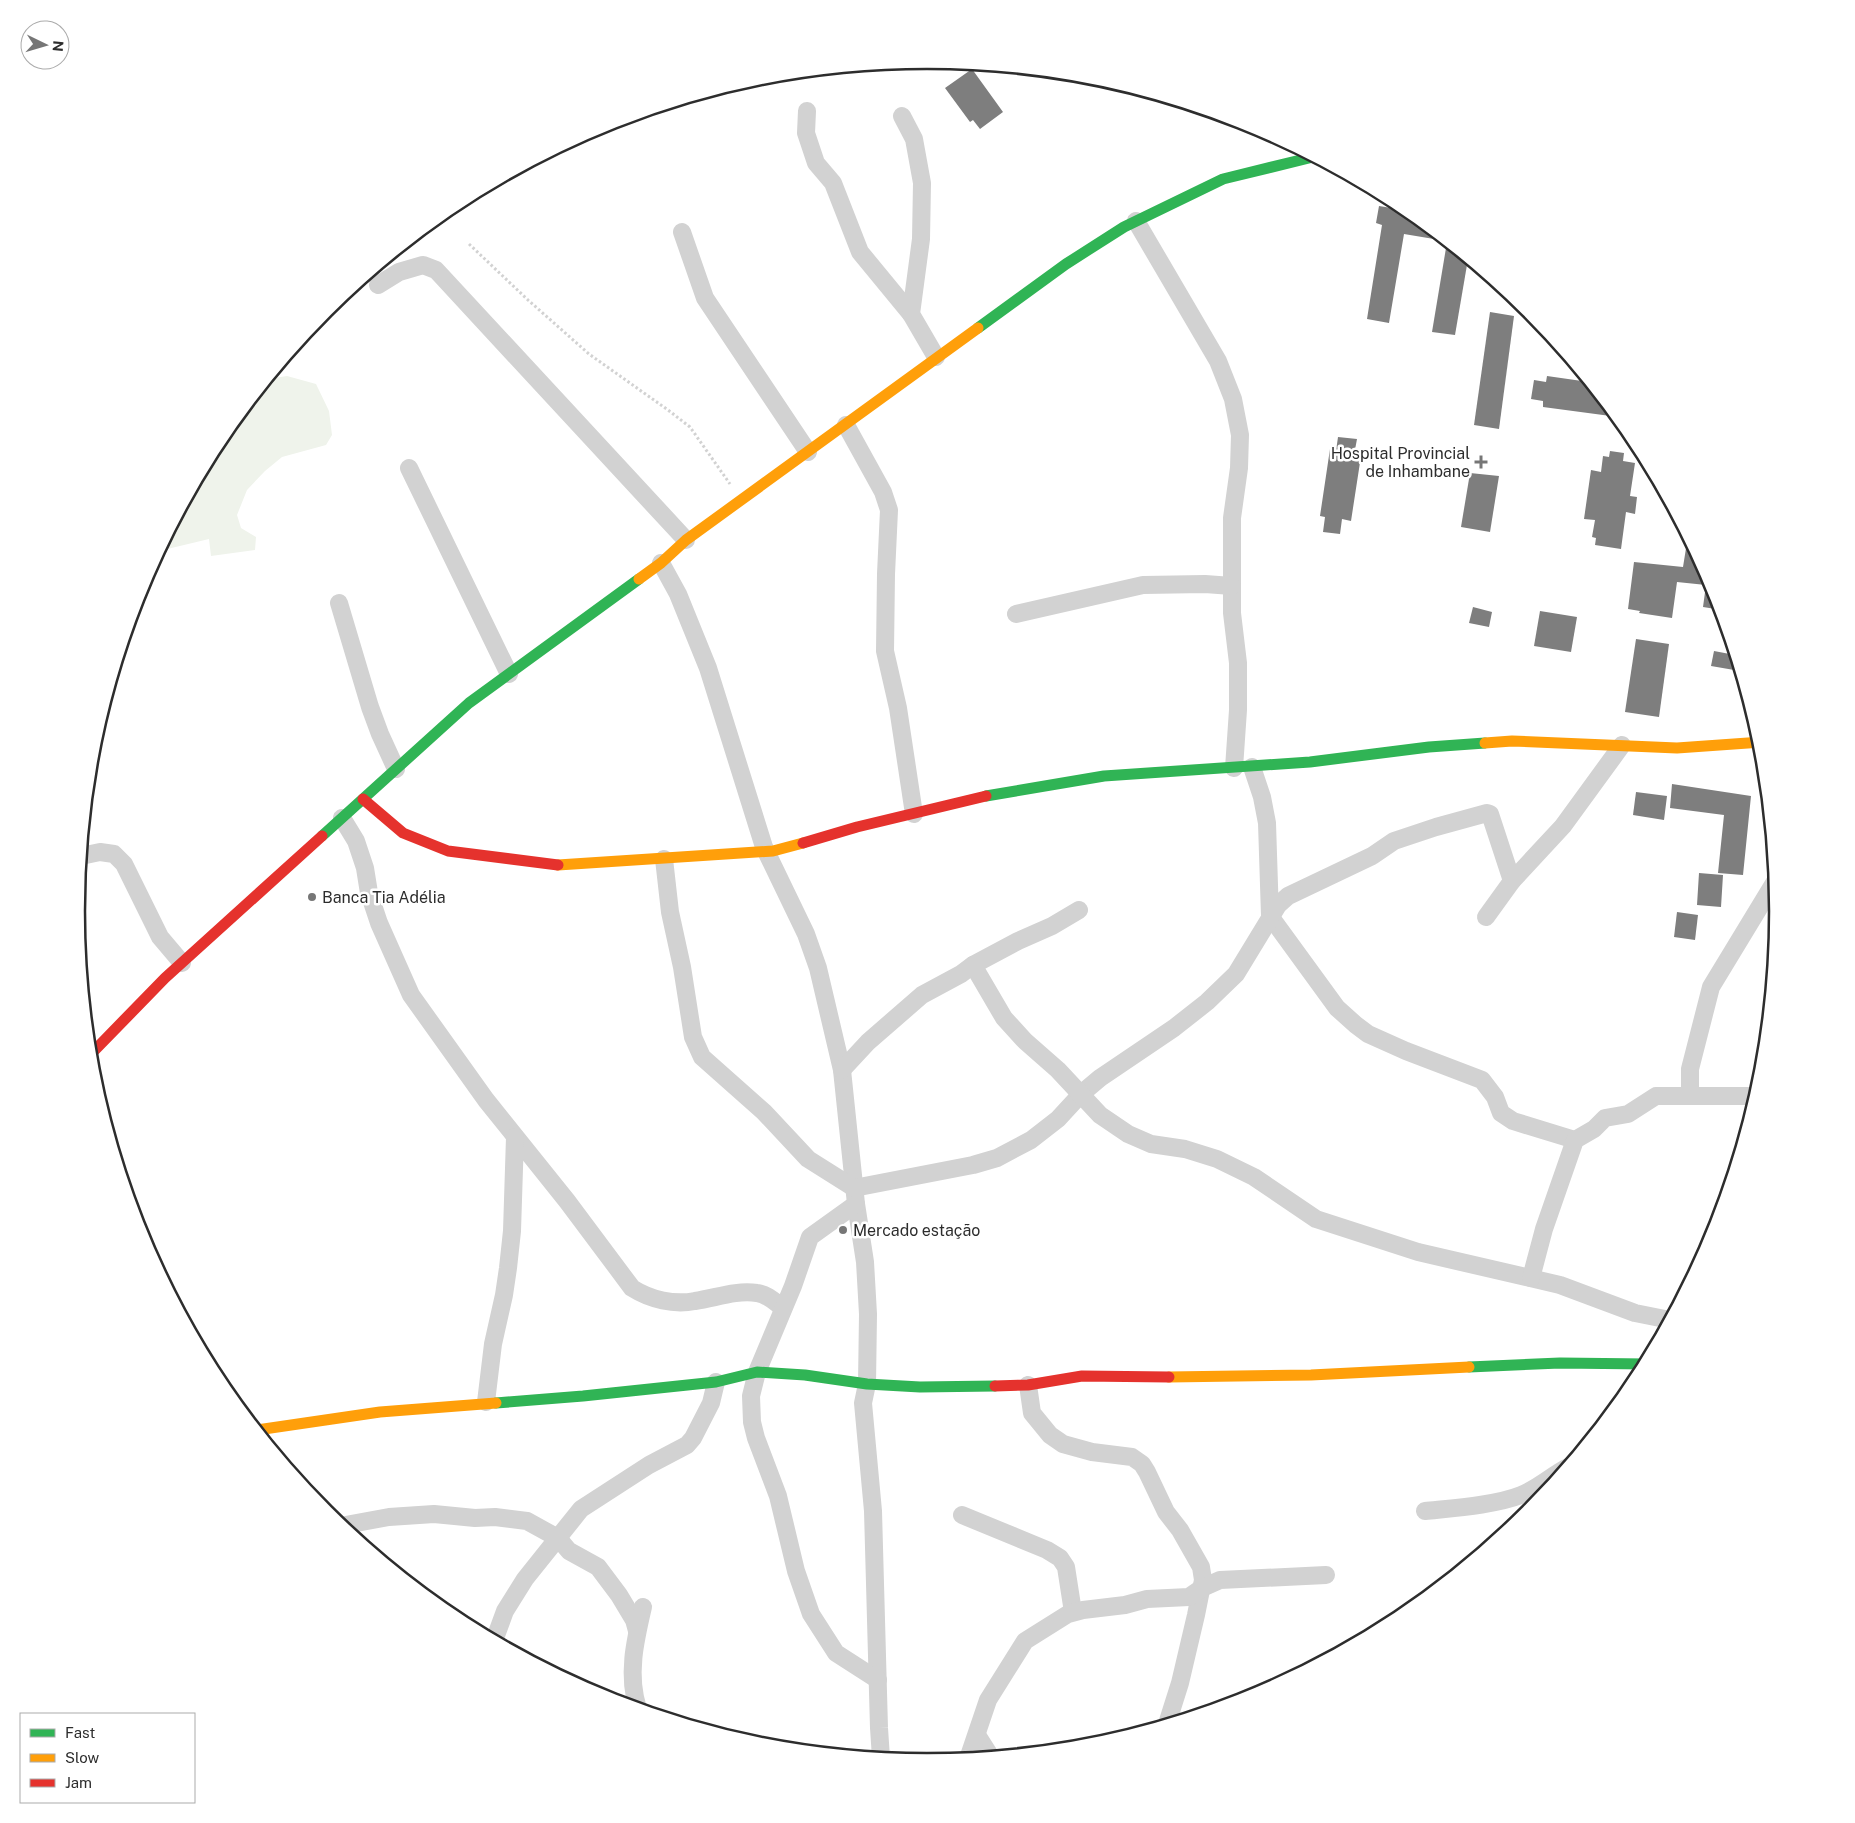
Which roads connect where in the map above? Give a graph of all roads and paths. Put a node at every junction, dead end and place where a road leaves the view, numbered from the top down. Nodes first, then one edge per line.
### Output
1 (807, 111) dead end
2 (902, 116) dead end
3 (1305, 159) edge
4 (1136, 221) junction
5 (682, 232) dead end
6 (469, 244) dead end
7 (378, 284) dead end
8 (911, 314) junction
9 (936, 358) junction
10 (846, 425) junction
11 (808, 452) junction
12 (409, 468) dead end
13 (742, 500) junction
14 (686, 540) junction
15 (661, 563) junction
16 (1232, 586) junction
17 (339, 603) dead end
18 (1016, 614) dead end
19 (509, 674) junction
20 (1753, 743) edge
21 (1622, 745) junction
22 (1252, 766) junction
23 (1234, 768) junction
24 (396, 769) junction
25 (363, 799) junction
26 (914, 814) junction
27 (342, 818) junction
28 (767, 852) junction
29 (87, 855) edge
30 (664, 859) junction
31 (1512, 881) junction
32 (1769, 891) edge
33 (1079, 910) dead end
34 (1270, 916) junction
35 (1486, 917) dead end
36 (182, 963) junction
37 (973, 965) junction
38 (96, 1048) edge
39 (842, 1070) junction
40 (1081, 1094) junction
41 (1690, 1096) junction
42 (1750, 1096) edge
43 (515, 1138) junction
44 (1575, 1140) junction
45 (855, 1196) junction
46 (1531, 1278) junction
47 (783, 1308) junction
48 (1664, 1319) edge
49 (1638, 1364) edge
50 (757, 1372) junction
51 (716, 1382) junction
52 (867, 1384) junction
53 (1028, 1385) junction
54 (486, 1402) junction
55 (262, 1429) edge
56 (1549, 1480) edge
57 (1425, 1511) dead end
58 (962, 1515) dead end
59 (350, 1524) edge
60 (558, 1538) junction
61 (1326, 1575) dead end
62 (1202, 1588) junction
63 (643, 1607) dead end
64 (1073, 1612) junction
65 (637, 1631) junction
66 (496, 1635) edge
67 (878, 1680) junction
68 (635, 1702) edge
69 (1169, 1719) edge
70 (977, 1735) junction
71 (882, 1752) edge
72 (970, 1752) edge
73 (988, 1752) edge

1 - 8 street
2 - 8 street
3 - 4 street
4 - 9 street
4 - 16 street
5 - 11 street
6 - 13 path
7 - 14 street
8 - 9 street
9 - 10 street
10 - 11 street
10 - 26 street
11 - 13 street
12 - 19 street
13 - 14 street
14 - 15 street
15 - 19 street
15 - 28 street
16 - 18 street
16 - 23 street
17 - 24 street
19 - 24 street
20 - 21 street
21 - 22 street
21 - 31 street
22 - 23 street
22 - 34 street
23 - 26 street
24 - 25 street
25 - 27 street
25 - 30 street
26 - 28 street
27 - 36 street
27 - 43 street
28 - 30 street
28 - 39 street
29 - 36 street
30 - 45 street
31 - 34 street
31 - 35 street
32 - 41 street
33 - 37 street
34 - 40 street
34 - 44 street
36 - 38 street
37 - 39 street
37 - 40 street
39 - 45 street
40 - 45 street
40 - 46 street
41 - 42 street
41 - 44 street
43 - 47 street
43 - 54 street
44 - 46 street
45 - 47 street
45 - 52 street
46 - 48 street
47 - 50 street
49 - 53 street
50 - 51 street
50 - 52 street
50 - 67 street
51 - 54 street
51 - 60 street
52 - 53 street
52 - 67 street
53 - 62 street
54 - 55 street
56 - 57 street
58 - 64 street
59 - 60 street
60 - 65 street
60 - 66 street
61 - 62 street
62 - 64 street
62 - 69 street
63 - 65 street
64 - 70 street
65 - 68 street
67 - 71 street
70 - 72 street
70 - 73 street

